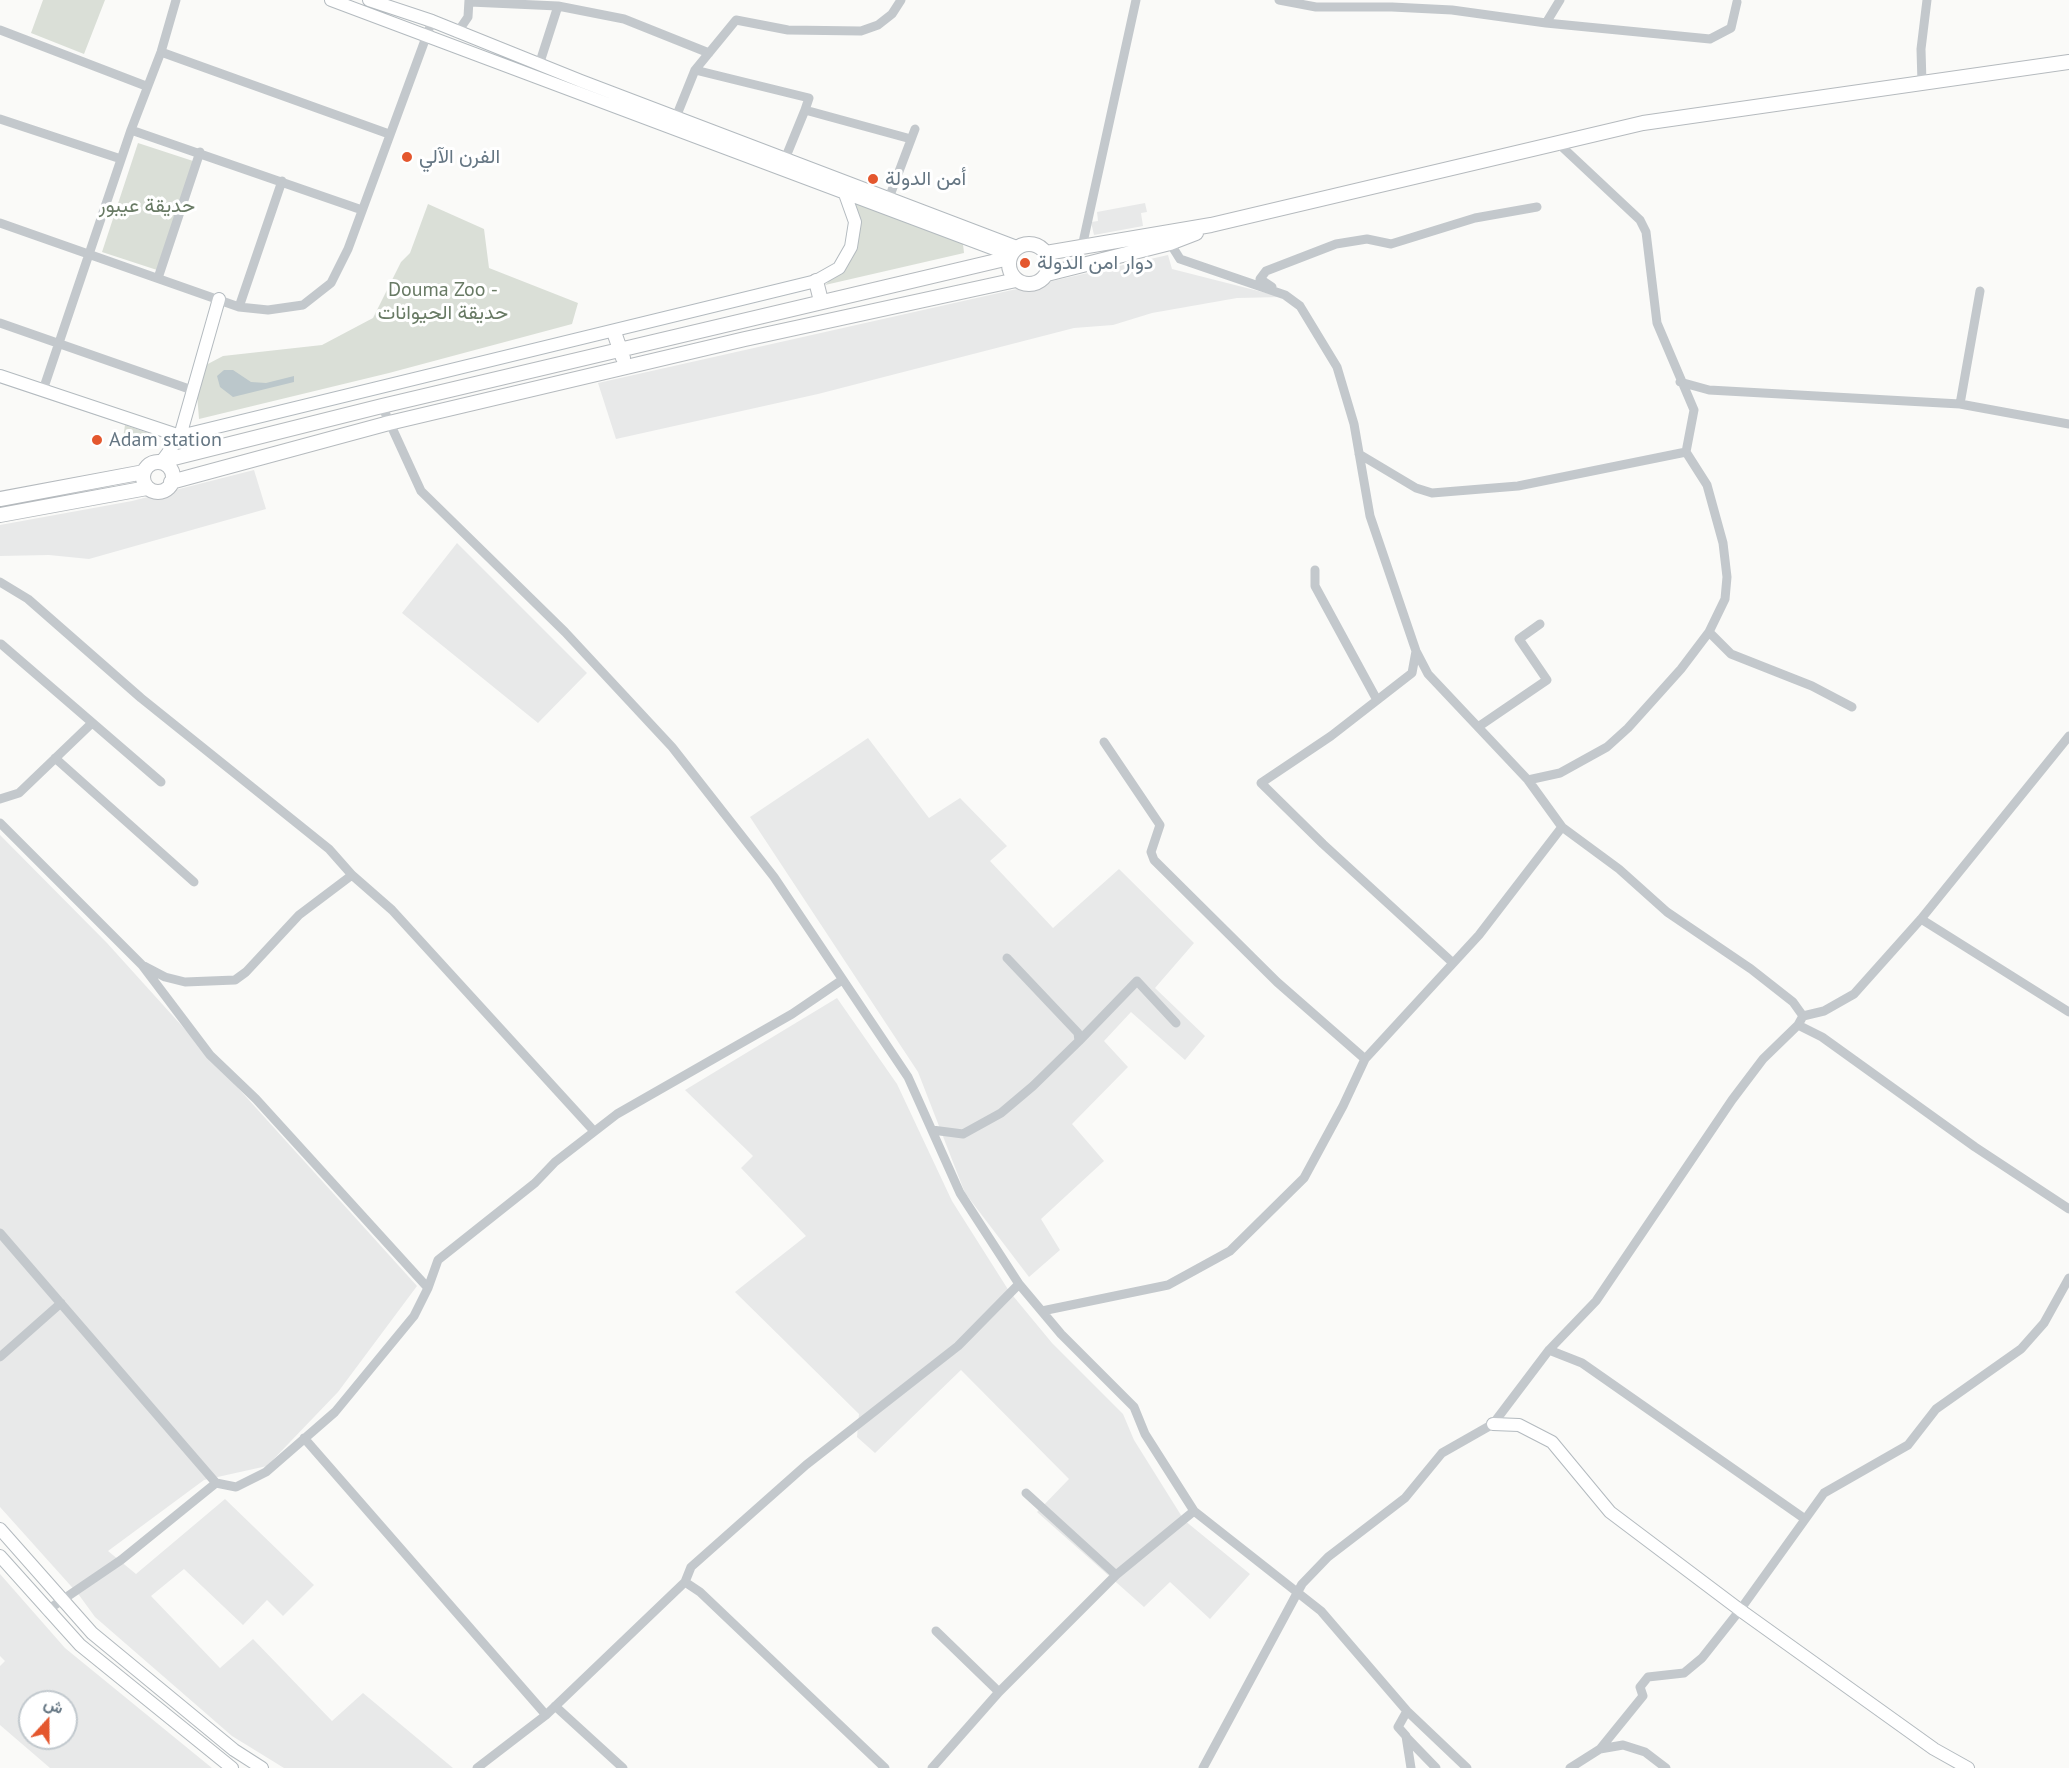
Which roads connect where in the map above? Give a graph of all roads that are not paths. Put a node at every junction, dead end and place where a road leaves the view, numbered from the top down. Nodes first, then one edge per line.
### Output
1 (176, 0) edge
2 (331, 0) edge
3 (369, 0) edge
4 (901, 0) edge
5 (1136, 0) edge
6 (1279, 0) edge
7 (1560, 0) edge
8 (1927, 0) edge
9 (469, 1) edge
10 (1737, 2) dead end
11 (558, 6) junction
12 (432, 21) junction
13 (1546, 23) junction
14 (0, 30) edge
15 (457, 33) junction
16 (427, 37) junction
17 (161, 52) junction
18 (709, 53) junction
19 (2069, 62) edge
20 (539, 65) junction
21 (695, 70) junction
22 (1922, 82) junction
23 (146, 86) junction
24 (805, 110) junction
25 (0, 119) edge
26 (674, 123) junction
27 (131, 130) junction
28 (389, 134) junction
29 (1560, 145) junction
30 (200, 152) junction
31 (121, 159) junction
32 (785, 159) junction
33 (282, 181) junction
34 (845, 194) junction
35 (889, 198) junction
36 (1537, 207) dead end
37 (362, 210) junction
38 (0, 223) edge
39 (1211, 225) junction
40 (1170, 243) junction
41 (1082, 247) junction
42 (1046, 253) junction
43 (89, 254) junction
44 (1012, 254) junction
45 (1047, 274) junction
46 (158, 278) junction
47 (1016, 280) junction
48 (816, 281) junction
49 (1980, 291) dead end
50 (1284, 295) junction
51 (219, 299) junction
52 (821, 301) junction
53 (239, 307) junction
54 (0, 323) edge
55 (614, 332) junction
56 (57, 342) junction
57 (621, 351) junction
58 (626, 368) junction
59 (0, 376) edge
60 (1680, 382) junction
61 (43, 390) junction
62 (192, 390) junction
63 (1960, 404) junction
64 (382, 406) junction
65 (389, 423) junction
66 (2069, 424) edge
67 (180, 436) junction
68 (1686, 452) junction
69 (1359, 454) junction
70 (162, 461) junction
71 (144, 472) junction
72 (171, 482) junction
73 (147, 488) junction
74 (0, 499) edge
75 (0, 515) edge
76 (1315, 570) dead end
77 (0, 582) edge
78 (1540, 624) dead end
79 (1709, 632) junction
80 (2, 644) dead end
81 (1416, 651) junction
82 (1377, 700) junction
83 (1852, 707) dead end
84 (92, 723) junction
85 (1478, 727) junction
86 (2069, 736) edge
87 (1104, 742) dead end
88 (55, 758) junction
89 (1528, 780) junction
90 (161, 782) dead end
91 (0, 799) edge
92 (0, 823) edge
93 (1562, 827) junction
94 (352, 875) junction
95 (194, 882) dead end
96 (1920, 919) junction
97 (1007, 958) dead end
98 (1454, 963) junction
99 (142, 965) junction
100 (842, 980) junction
101 (2069, 1012) edge
102 (1803, 1016) junction
103 (1176, 1023) dead end
104 (1798, 1025) junction
105 (1079, 1041) junction
106 (1365, 1059) junction
107 (593, 1130) junction
108 (932, 1130) junction
109 (2069, 1209) edge
110 (0, 1233) edge
111 (2069, 1278) edge
112 (1020, 1284) junction
113 (428, 1288) junction
114 (61, 1303) junction
115 (1042, 1311) junction
116 (1548, 1350) junction
117 (0, 1357) edge
118 (1493, 1424) junction
119 (304, 1438) junction
120 (216, 1483) junction
121 (1026, 1493) dead end
122 (1194, 1511) junction
123 (1805, 1519) junction
124 (0, 1529) edge
125 (0, 1556) edge
126 (1116, 1575) junction
127 (685, 1582) junction
128 (1297, 1593) junction
129 (61, 1601) junction
130 (1740, 1610) junction
131 (46, 1611) junction
132 (936, 1631) dead end
133 (92, 1633) junction
134 (80, 1645) junction
135 (999, 1692) junction
136 (555, 1706) junction
137 (1407, 1711) junction
138 (546, 1715) junction
139 (1406, 1736) junction
140 (1600, 1749) junction
141 (234, 1750) junction
142 (227, 1767) edge
143 (262, 1768) edge
144 (477, 1768) edge
145 (623, 1768) edge
146 (885, 1768) edge
147 (932, 1768) edge
148 (1203, 1768) edge
149 (1411, 1768) edge
150 (1436, 1768) edge
151 (1467, 1768) edge
152 (1570, 1768) edge
153 (1666, 1768) edge
154 (1968, 1768) edge

1 - 17 street
2 - 16 main road
3 - 12 main road
4 - 18 street
5 - 41 street
6 - 13 street
7 - 13 street
8 - 22 street
9 - 11 street
9 - 15 street
10 - 13 street
11 - 18 street
11 - 20 street
12 - 15 main road
12 - 16 street
14 - 23 street
15 - 20 main road
16 - 26 main road
16 - 28 street
17 - 23 street
17 - 28 street
18 - 21 street
19 - 22 main road
20 - 26 main road
21 - 24 street
21 - 26 street
22 - 29 main road
23 - 27 street
24 - 32 street
24 - 35 street
25 - 31 street
26 - 32 main road
26 - 34 main road
27 - 30 street
27 - 31 street
28 - 37 street
29 - 39 main road
29 - 60 street
30 - 33 street
30 - 46 street
31 - 43 street
32 - 35 main road
33 - 37 street
33 - 53 street
34 - 44 main road
34 - 48 main road
35 - 44 main road
36 - 50 street
37 - 53 street
38 - 43 street
39 - 40 main road
39 - 41 main road
40 - 45 main road
40 - 50 street
41 - 42 main road
42 - 44 main road
42 - 45 main road
43 - 46 street
43 - 56 street
44 - 47 main road
44 - 52 main road
45 - 47 main road
46 - 51 street
47 - 58 main road
48 - 52 main road
48 - 55 main road
49 - 63 street
50 - 69 street
51 - 53 street
51 - 62 main road
52 - 57 main road
54 - 56 street
55 - 57 main road
55 - 67 main road
56 - 61 street
56 - 62 street
57 - 58 main road
57 - 64 main road
58 - 65 main road
59 - 61 main road
60 - 63 street
60 - 68 street
61 - 67 main road
62 - 67 main road
63 - 66 street
64 - 65 street
64 - 70 main road
65 - 72 main road
65 - 100 street
67 - 70 main road
68 - 69 street
68 - 79 street
69 - 81 street
70 - 71 main road
70 - 72 main road
71 - 73 main road
71 - 74 main road
72 - 73 main road
73 - 75 main road
76 - 82 street
77 - 94 street
78 - 85 street
79 - 83 street
79 - 89 street
80 - 84 street
81 - 82 street
81 - 85 street
82 - 98 street
84 - 88 street
84 - 90 street
85 - 89 street
86 - 96 street
87 - 106 street
88 - 91 street
88 - 95 street
89 - 93 street
92 - 99 street
93 - 98 street
93 - 102 street
94 - 99 street
94 - 107 street
96 - 101 street
96 - 102 street
97 - 105 street
98 - 106 street
99 - 113 street
100 - 107 street
100 - 108 street
102 - 104 street
103 - 105 street
104 - 109 street
104 - 116 street
105 - 108 street
106 - 115 street
107 - 113 street
108 - 112 street
110 - 114 street
111 - 123 street
112 - 115 street
112 - 127 street
113 - 119 street
114 - 117 street
114 - 120 street
115 - 122 street
116 - 118 street
116 - 123 street
118 - 128 street
118 - 130 main road
119 - 120 street
119 - 138 street
120 - 129 street
121 - 126 street
122 - 126 street
122 - 128 street
123 - 130 street
124 - 129 main road
125 - 131 main road
126 - 135 street
127 - 136 street
127 - 146 street
128 - 137 street
128 - 148 street
129 - 131 street
129 - 133 main road
130 - 140 street
130 - 154 main road
131 - 134 main road
132 - 135 street
133 - 134 main road
133 - 141 main road
134 - 142 main road
135 - 147 street
136 - 138 street
136 - 145 street
137 - 139 street
137 - 151 street
138 - 144 street
139 - 149 street
139 - 150 street
140 - 152 street
140 - 153 street
141 - 142 main road
141 - 143 main road

